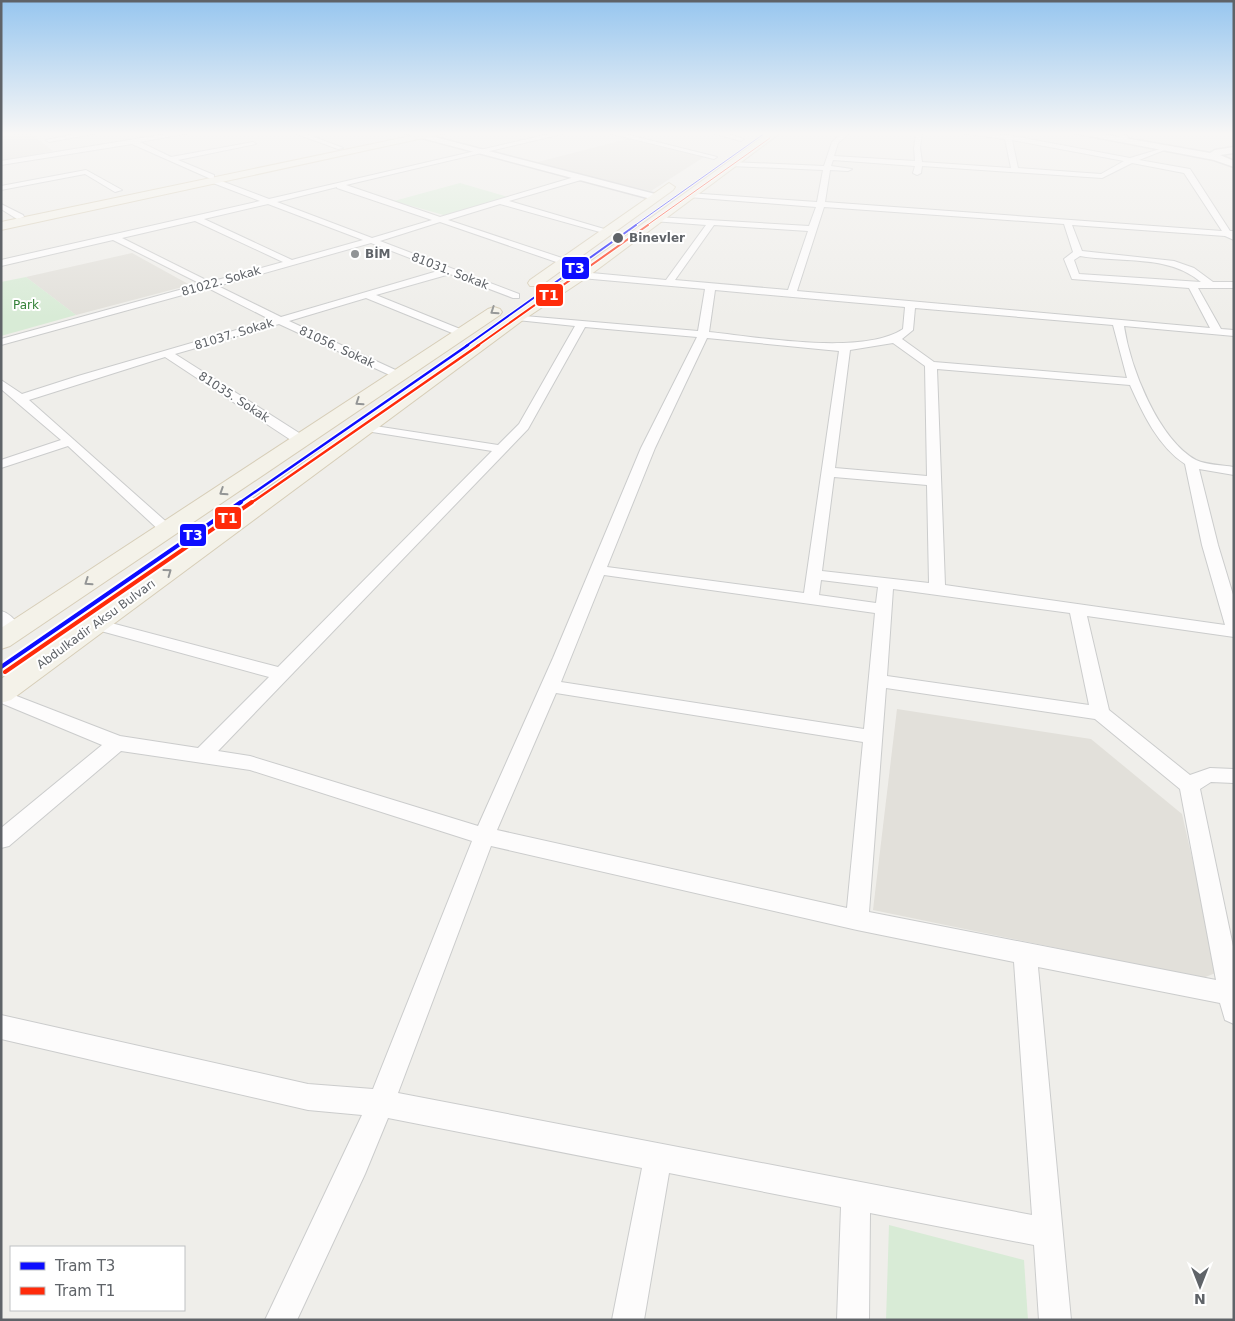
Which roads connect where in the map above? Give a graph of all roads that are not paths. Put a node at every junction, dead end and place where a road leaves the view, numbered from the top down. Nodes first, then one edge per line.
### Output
1 (131, 195) edge
2 (142, 195) edge
3 (254, 195) edge
4 (300, 195) edge
5 (365, 195) edge
6 (525, 195) edge
7 (645, 195) edge
8 (660, 195) edge
9 (677, 195) edge
10 (767, 195) edge
11 (823, 195) edge
12 (1204, 195) edge
13 (655, 197) junction
14 (271, 201) junction
15 (502, 202) junction
16 (821, 204) junction
17 (1, 206) edge
18 (20, 216) junction
19 (196, 218) junction
20 (1, 220) edge
21 (440, 220) junction
22 (656, 220) junction
23 (1066, 222) junction
24 (711, 223) junction
25 (1, 226) edge
26 (812, 229) junction
27 (607, 230) junction
28 (1232, 235) edge
29 (116, 238) junction
30 (370, 240) junction
31 (1078, 253) junction
32 (290, 262) junction
33 (565, 262) junction
34 (1, 263) edge
35 (449, 271) junction
36 (580, 275) junction
37 (668, 283) junction
38 (209, 284) junction
39 (1192, 285) junction
40 (1234, 285) edge
41 (1212, 286) junction
42 (710, 288) junction
43 (367, 295) junction
44 (791, 295) junction
45 (516, 296) junction
46 (910, 305) junction
47 (517, 317) junction
48 (279, 320) junction
49 (1118, 323) junction
50 (581, 324) junction
51 (1217, 331) junction
52 (461, 333) junction
53 (1234, 333) edge
54 (703, 335) junction
55 (894, 340) junction
56 (1, 342) edge
57 (845, 348) junction
58 (167, 354) junction
59 (931, 365) junction
60 (398, 375) junction
61 (1135, 382) junction
62 (1, 383) edge
63 (20, 399) junction
64 (366, 427) junction
65 (302, 440) junction
66 (70, 441) junction
67 (501, 449) junction
68 (1191, 463) junction
69 (1, 464) edge
70 (1234, 471) edge
71 (829, 472) junction
72 (934, 481) junction
73 (166, 529) junction
74 (598, 570) junction
75 (816, 575) junction
76 (886, 583) junction
77 (937, 589) junction
78 (812, 598) junction
79 (885, 609) junction
80 (1077, 609) junction
81 (1, 616) edge
82 (96, 624) junction
83 (1234, 627) edge
84 (1234, 632) edge
85 (8, 636) edge
86 (280, 674) junction
87 (879, 681) junction
88 (550, 686) junction
89 (1, 694) edge
90 (1100, 713) junction
91 (874, 737) junction
92 (117, 743) junction
93 (200, 757) junction
94 (1234, 776) edge
95 (1189, 786) junction
96 (484, 836) junction
97 (1, 840) edge
98 (858, 920) junction
99 (1025, 953) junction
100 (1233, 1000) edge
101 (1, 1027) edge
102 (381, 1103) junction
103 (658, 1158) junction
104 (856, 1195) junction
105 (1048, 1233) junction
106 (281, 1320) edge
107 (628, 1320) edge
108 (853, 1320) edge
109 (1055, 1320) edge

1 - 18 main road
2 - 25 main road
3 - 14 street, 81031. Sokak
4 - 14 street
5 - 21 street
6 - 15 street, 81022. Sokak
7 - 13 main road
8 - 13 main road
9 - 22 main road, Abdulkadir Aksu Bulvarı
10 - 16 street
11 - 16 street
12 - 28 street
13 - 27 main road
14 - 19 street
14 - 30 street, 81031. Sokak
15 - 21 street, 81022. Sokak
15 - 27 street
16 - 23 street
16 - 26 street
17 - 18 street
18 - 20 main road
19 - 29 street
19 - 32 street
21 - 30 street, 81022. Sokak
21 - 33 street
22 - 24 street
22 - 36 main road, Abdulkadir Aksu Bulvarı
23 - 28 street
23 - 31 street
24 - 26 street
24 - 37 street
26 - 44 street
27 - 33 main road
29 - 34 street
29 - 38 street, 81056. Sokak
30 - 32 street, 81022. Sokak
30 - 35 street, 81031. Sokak
31 - 39 street
31 - 41 street
32 - 38 street, 81022. Sokak
33 - 45 main road
35 - 43 street, 81037. Sokak
35 - 45 street, 81031. Sokak
36 - 37 street
36 - 47 main road, Abdulkadir Aksu Bulvarı
37 - 42 street
38 - 48 street, 81056. Sokak
38 - 56 street, 81022. Sokak
39 - 41 street
39 - 51 street
40 - 41 street
42 - 44 street
42 - 54 street
43 - 48 street, 81037. Sokak
43 - 52 street
44 - 46 street
45 -> 52 main road
46 - 49 street
46 - 55 street
47 - 50 street
47 - 64 main road, Abdulkadir Aksu Bulvarı
48 - 58 street, 81037. Sokak
48 - 60 street, 81056. Sokak
49 - 51 street
49 - 61 street
50 - 54 street
50 - 67 street
51 - 53 street
52 - 60 main road
54 - 57 street
54 - 74 street
55 - 57 street
55 - 59 street
57 - 71 street
58 - 63 street, 81037. Sokak
58 - 65 street, 81035. Sokak
59 - 61 street
59 - 72 street
60 -> 65 main road
61 - 68 street
62 - 63 street
63 - 66 street
64 - 67 street
82 -> 64 main road, Abdulkadir Aksu Bulvarı
65 -> 73 main road
66 - 69 street
66 - 73 street
67 - 86 street
68 - 70 street
68 - 83 street
71 - 72 street
71 - 75 street
72 - 77 street
73 -> 85 main road
74 - 78 street
74 - 88 street
75 - 76 street
75 - 78 street
76 - 77 street
76 - 79 street
77 - 80 street
78 - 79 street
79 - 87 street
80 - 84 street
80 - 90 street
81 - 85 street
82 - 86 street
82 - 89 main road, Abdulkadir Aksu Bulvarı
86 - 93 street
87 - 90 street
87 - 91 street
88 - 91 street
88 - 96 street
89 - 92 street
90 - 95 street
91 - 98 street
92 - 93 street
92 - 97 street
93 - 96 street
94 - 95 street
95 - 100 street
96 - 98 street
96 - 102 street
98 - 99 street
99 - 100 street
99 - 105 street
101 - 102 street
102 - 103 street
102 - 106 street
103 - 104 street
103 - 107 street
104 - 105 street
104 - 108 street
105 - 109 street

